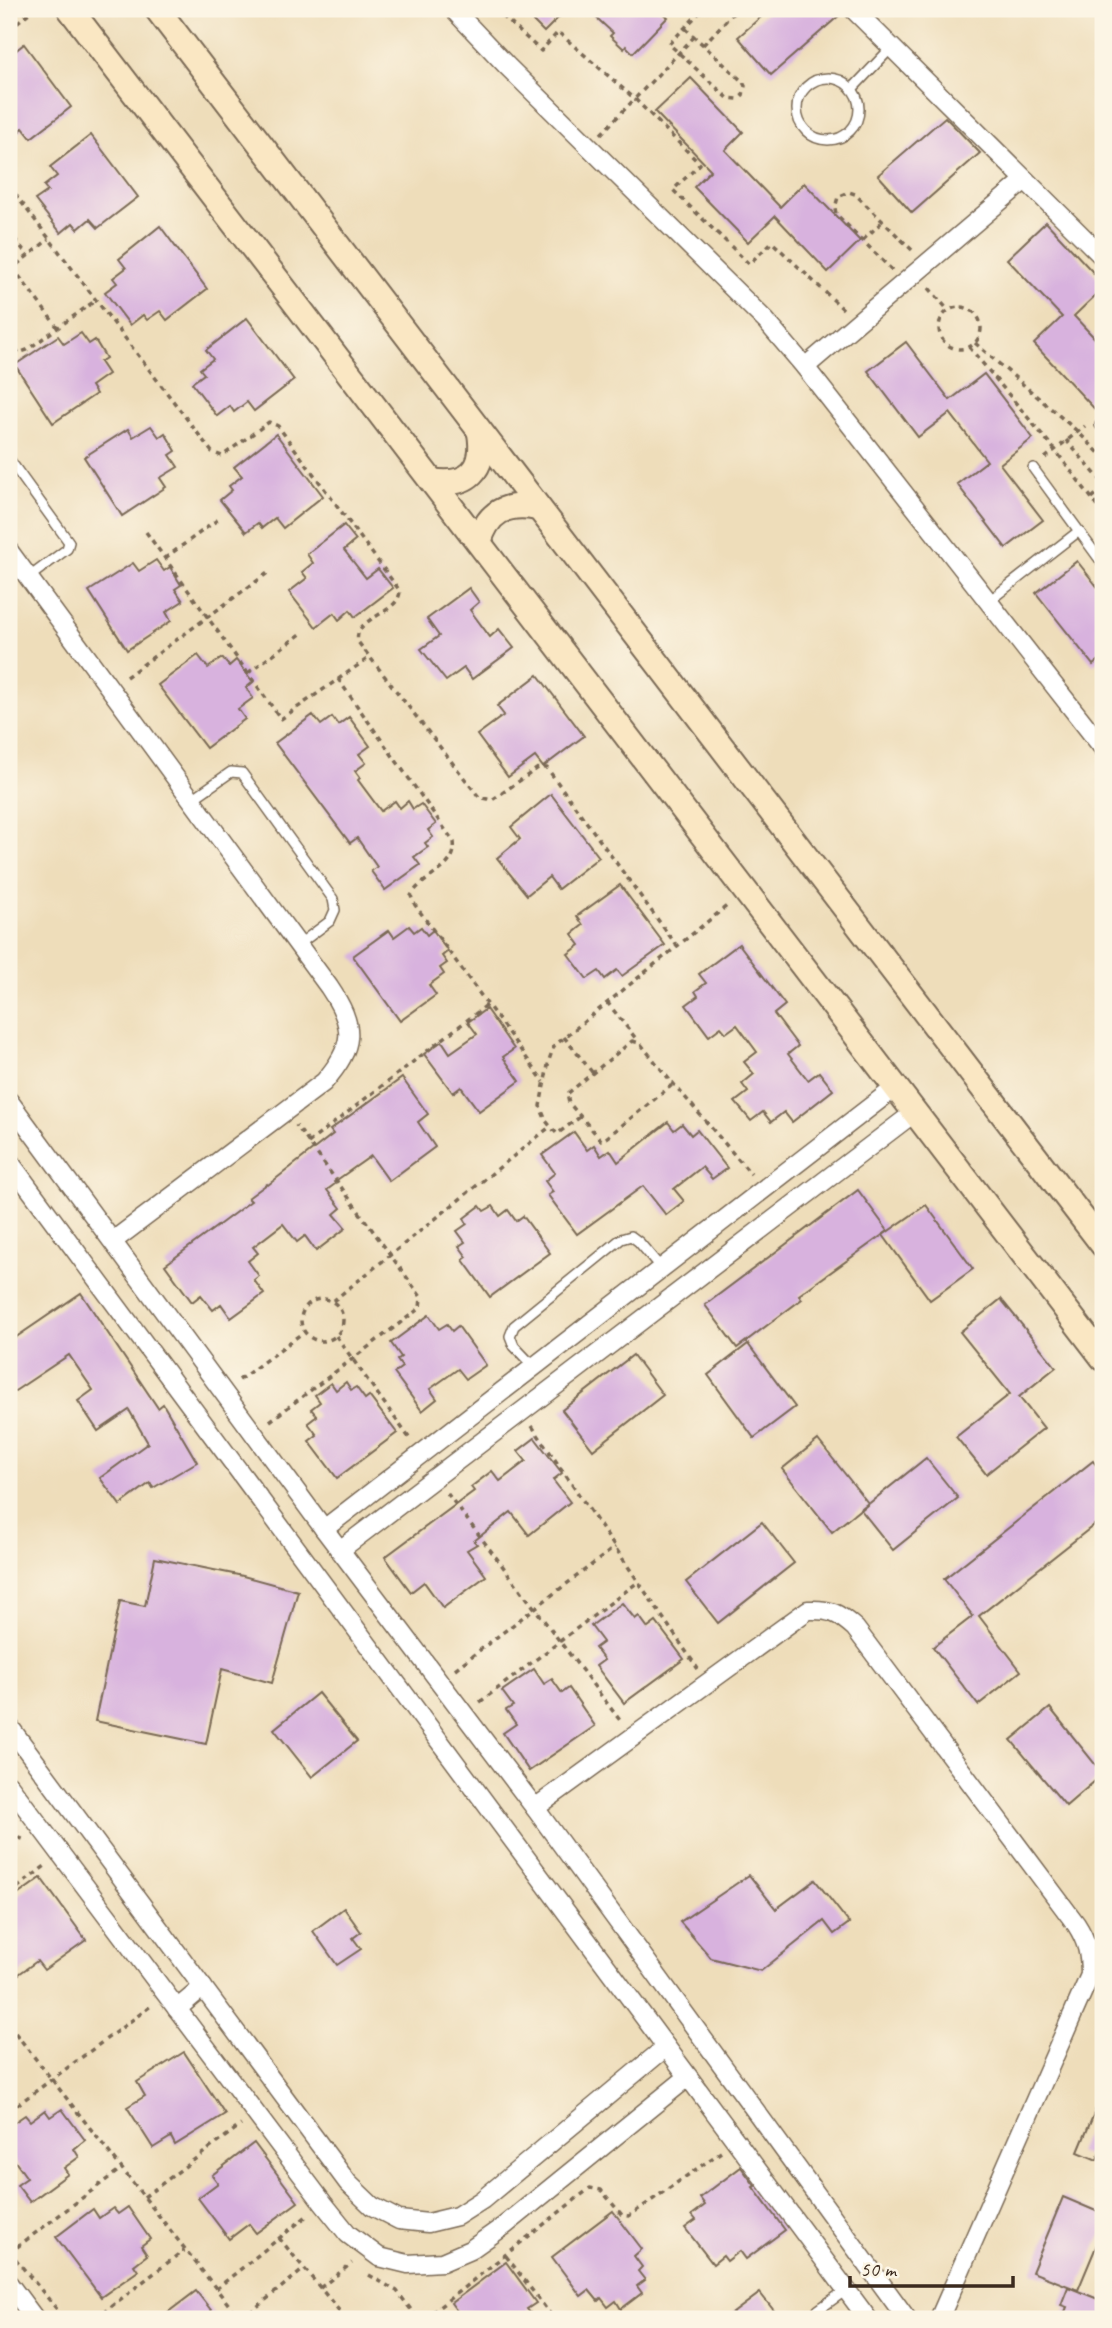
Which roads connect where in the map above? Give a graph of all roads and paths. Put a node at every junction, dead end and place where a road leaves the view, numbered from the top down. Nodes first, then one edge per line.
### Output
1 (34, 9) edge
2 (71, 9) edge
3 (157, 9) edge
4 (453, 9) edge
5 (495, 9) edge
6 (703, 9) edge
7 (737, 9) edge
8 (853, 9) edge
9 (685, 28) junction
10 (9, 29) edge
11 (694, 37) junction
12 (703, 45) junction
13 (892, 47) junction
14 (679, 52) junction
15 (852, 89) junction
16 (635, 99) junction
17 (590, 145) junction
18 (1025, 180) junction
19 (9, 186) edge
20 (883, 221) junction
21 (9, 231) edge
22 (49, 239) junction
23 (863, 240) junction
24 (28, 256) junction
25 (1103, 257) edge
26 (11, 269) edge
27 (915, 273) junction
28 (96, 300) junction
29 (948, 310) junction
30 (857, 323) junction
31 (58, 328) junction
32 (9, 341) edge
33 (975, 343) junction
34 (969, 347) junction
35 (805, 367) junction
36 (1102, 426) edge
37 (1077, 431) junction
38 (480, 433) junction
39 (1066, 440) junction
40 (1055, 450) junction
41 (1103, 457) edge
42 (9, 459) edge
43 (1033, 468) joint
44 (432, 481) junction
45 (1103, 485) edge
46 (1092, 498) junction
47 (537, 508) junction
48 (1103, 513) edge
49 (220, 518) dead end
50 (1079, 531) junction
51 (146, 532) dead end
52 (479, 542) junction
53 (9, 551) edge
54 (165, 558) junction
55 (1103, 564) edge
56 (270, 572) dead end
57 (28, 578) junction
58 (989, 601) junction
59 (208, 617) junction
60 (302, 633) dead end
61 (370, 657) junction
62 (248, 673) junction
63 (338, 679) junction
64 (110, 689) junction
65 (1103, 748) edge
66 (191, 800) junction
67 (746, 891) junction
68 (298, 944) junction
69 (677, 946) junction
70 (607, 1003) junction
71 (488, 1004) junction
72 (564, 1037) junction
73 (638, 1042) junction
74 (592, 1072) junction
75 (670, 1079) junction
76 (544, 1082) junction
77 (896, 1087) junction
78 (9, 1101) edge
79 (285, 1111) junction
80 (915, 1112) junction
81 (580, 1116) junction
82 (551, 1126) junction
83 (308, 1143) junction
84 (9, 1161) edge
85 (764, 1189) junction
86 (113, 1241) junction
87 (1103, 1245) edge
88 (390, 1254) junction
89 (662, 1268) junction
90 (333, 1301) junction
91 (305, 1331) junction
92 (336, 1336) junction
93 (1103, 1357) edge
94 (353, 1359) junction
95 (534, 1367) junction
96 (223, 1391) junction
97 (522, 1412) junction
98 (254, 1433) junction
99 (421, 1454) junction
100 (436, 1477) junction
101 (324, 1529) junction
102 (615, 1547) junction
103 (341, 1550) junction
104 (638, 1581) junction
105 (535, 1608) junction
106 (560, 1641) junction
107 (439, 1681) junction
108 (707, 1682) junction
109 (464, 1714) junction
110 (9, 1726) edge
111 (632, 1736) junction
112 (9, 1785) edge
113 (24, 1805) junction
114 (535, 1808) junction
115 (9, 1816) edge
116 (61, 1854) junction
117 (9, 1894) edge
118 (203, 1987) junction
119 (166, 1994) junction
120 (177, 2009) junction
121 (9, 2025) edge
122 (666, 2047) junction
123 (688, 2077) junction
124 (51, 2079) junction
125 (9, 2110) edge
126 (256, 2114) junction
127 (736, 2141) junction
128 (121, 2168) junction
129 (144, 2197) junction
130 (323, 2203) junction
131 (279, 2238) junction
132 (185, 2249) junction
133 (9, 2252) edge
134 (506, 2256) junction
135 (352, 2263) dead end
136 (304, 2269) junction
137 (9, 2284) edge
138 (320, 2288) junction
139 (216, 2289) junction
140 (846, 2290) junction
141 (341, 2313) junction
142 (35, 2319) edge
143 (65, 2319) edge
144 (94, 2319) edge
145 (241, 2319) edge
146 (333, 2319) edge
147 (346, 2319) edge
148 (424, 2319) edge
149 (554, 2319) edge
150 (813, 2319) edge
151 (868, 2319) edge
152 (907, 2319) edge
153 (939, 2319) edge

1 - 10 path
2 - 44 street
3 - 38 street
4 - 17 street
5 - 16 path
6 - 9 path
7 - 12 path
8 - 13 street
9 - 11 path
9 - 14 path
11 - 12 path
11 - 14 path
12 - 14 path
13 - 15 lane
13 - 18 street
14 - 16 path
15 - 15 lane
16 - 17 path
16 - 30 path
17 - 35 street
18 - 25 street
18 - 27 street
19 - 22 path
20 - 23 path
20 - 23 path
20 - 27 path
21 - 24 path
22 - 24 path
22 - 28 path
23 - 27 path
24 - 26 path
26 - 31 path
27 - 29 path
27 - 30 street
28 - 31 path
28 - 61 path
29 - 33 path
29 - 34 path
30 - 35 street
31 - 32 path
33 - 34 path
33 - 37 path
34 - 40 path
35 - 58 street
36 - 37 path
37 - 39 path
37 - 41 path
38 - 44 street
38 - 47 street
39 - 40 path
39 - 45 path
40 - 43 path
40 - 46 path
42 - 57 lane
43 - 50 lane
44 - 52 street
45 - 46 path
46 - 48 path
47 - 52 street
47 - 87 street
49 - 54 path
50 - 55 lane
50 - 58 lane
51 - 54 path
52 - 67 street
53 - 57 street
54 - 59 path
56 - 59 path
57 - 64 street
58 - 65 street
59 - 62 path
59 - 64 path
60 - 62 path
61 - 63 path
61 - 69 path
62 - 63 path
63 - 71 path
64 - 66 street
66 - 68 street
66 - 68 lane
67 - 69 path
67 - 77 street
68 - 79 street
69 - 70 path
70 - 72 path
70 - 73 path
71 - 76 path
71 - 83 path
72 - 74 path
72 - 76 path
73 - 74 path
73 - 75 path
74 - 81 path
75 - 81 path
75 - 85 path
76 - 82 path
77 - 80 street
77 - 85 street
78 - 86 street
79 - 83 path
79 - 86 street
80 - 93 street
80 - 97 street
81 - 82 path
82 - 88 path
83 - 88 path
84 - 122 street
85 - 89 street
86 - 96 street
88 - 90 path
88 - 94 path
89 - 95 street
89 - 95 lane
90 - 91 path
90 - 92 path
91 - 92 path
91 - 96 path
92 - 94 path
94 - 98 path
94 - 99 path
95 - 99 street
96 - 98 street
97 - 100 street
97 - 102 path
98 - 101 street
99 - 101 street
100 - 103 street
100 - 105 path
101 - 103 street
102 - 104 path
102 - 105 path
103 - 107 street
104 - 106 path
104 - 108 path
105 - 106 path
105 - 107 path
106 - 109 path
106 - 111 path
107 - 109 street
108 - 111 street
108 - 153 street
109 - 114 street
110 - 118 street
111 - 114 street
112 - 113 street
113 - 115 street
113 - 116 street
114 - 152 street
116 - 117 path
116 - 119 street
118 - 120 street
118 - 122 street
119 - 120 street
119 - 124 path
120 - 126 street
121 - 124 path
122 - 123 street
123 - 127 street
123 - 130 street
124 - 125 path
124 - 128 path
126 - 129 path
126 - 130 street
127 - 134 path
127 - 140 street
128 - 129 path
128 - 133 path
129 - 132 path
130 - 131 path
131 - 136 path
131 - 139 path
132 - 139 path
132 - 144 path
133 - 143 path
134 - 148 path
134 - 149 path
135 - 138 path
136 - 138 path
136 - 145 path
137 - 142 street
138 - 141 path
139 - 145 path
140 - 150 lane
140 - 151 street
141 - 146 path
141 - 147 path

